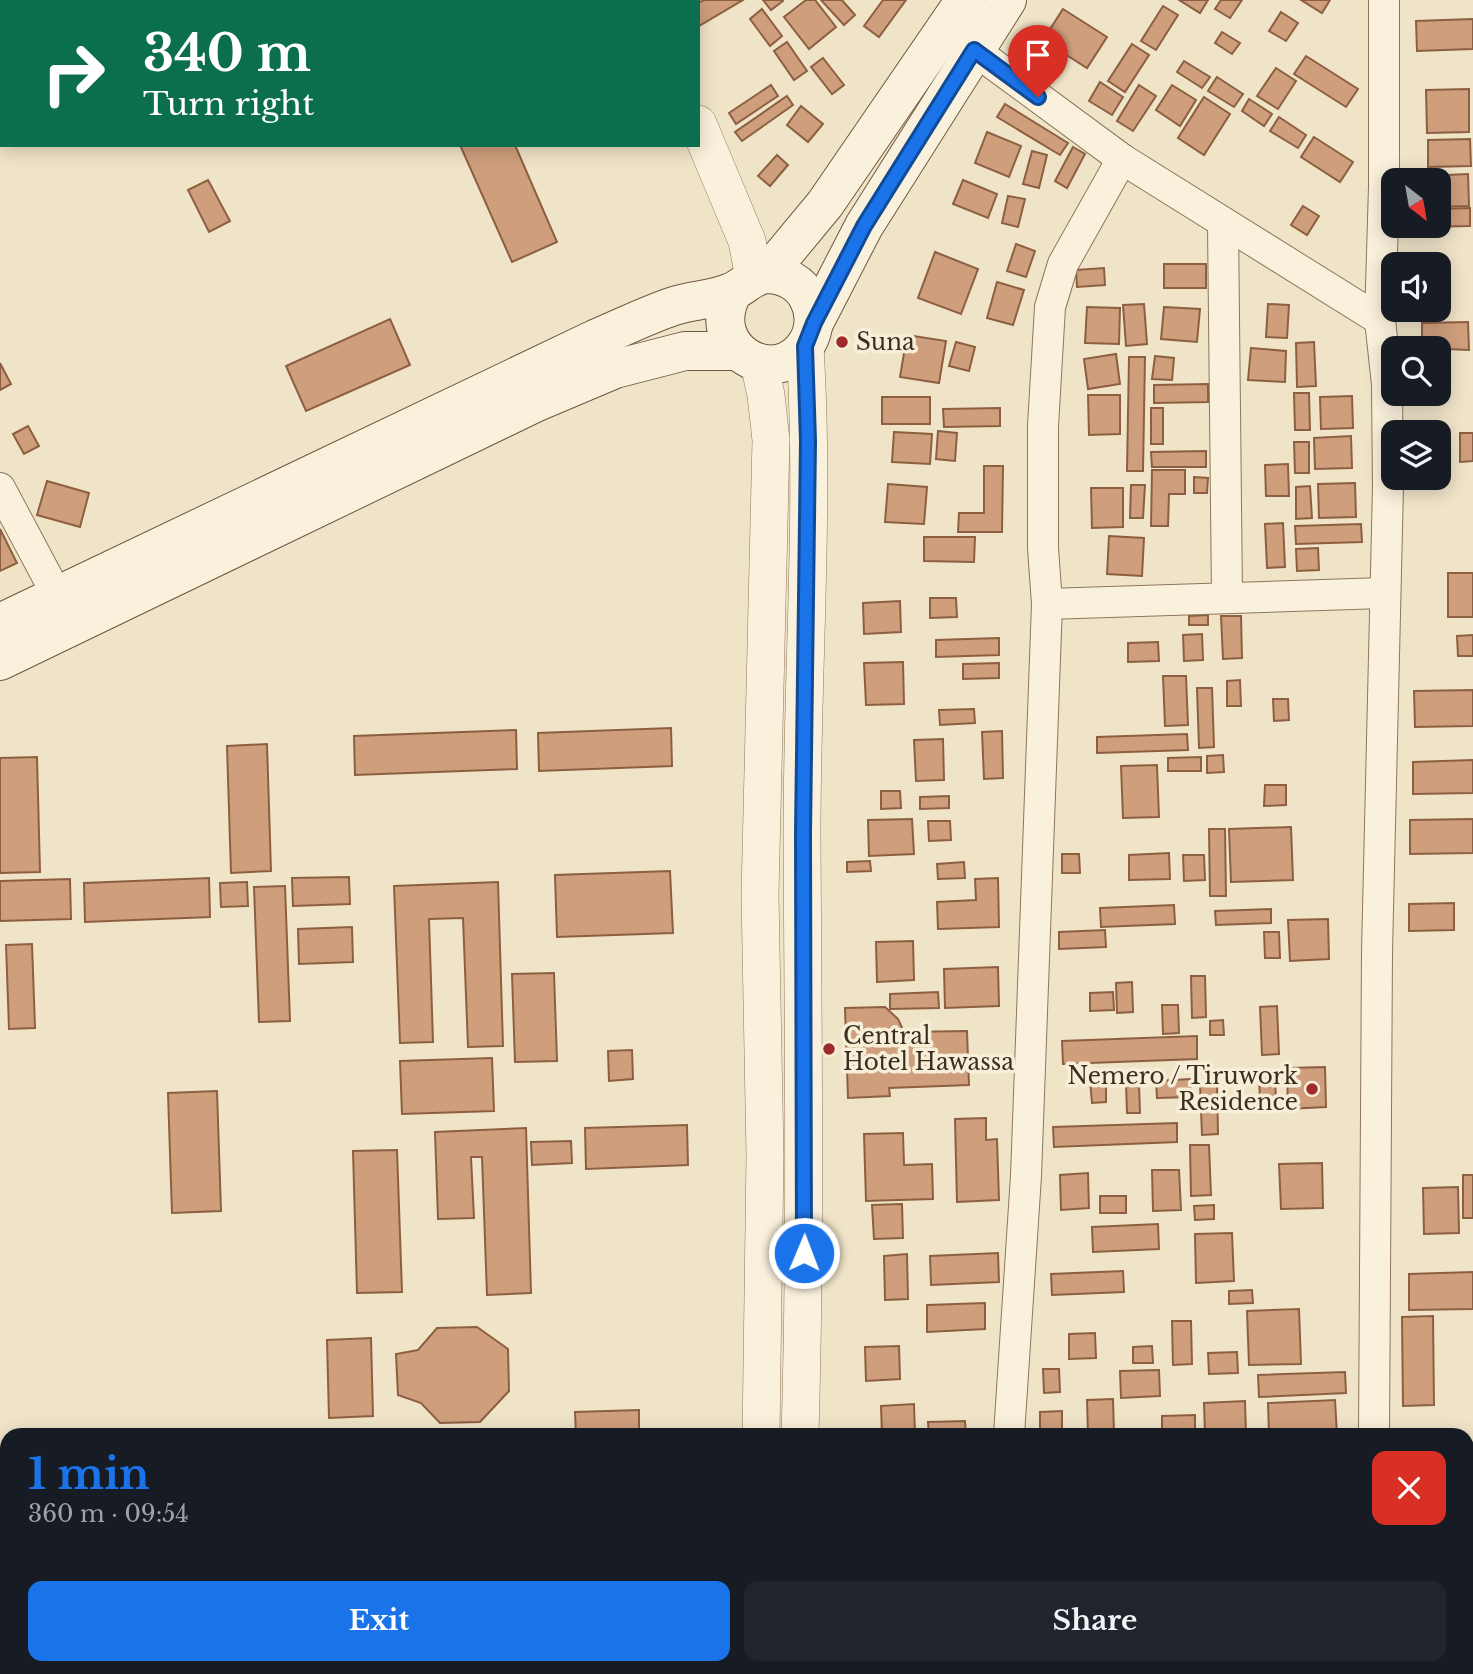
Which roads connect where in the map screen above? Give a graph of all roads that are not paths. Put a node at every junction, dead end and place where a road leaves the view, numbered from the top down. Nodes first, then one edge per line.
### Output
1 (965, 0) edge
2 (1007, 0) edge
3 (1384, 0) edge
4 (974, 50) junction
5 (700, 129) edge
6 (1122, 159) junction
7 (1223, 224) junction
8 (751, 281) junction
9 (1380, 320) junction
10 (809, 335) junction
11 (748, 357) junction
12 (0, 488) edge
13 (1383, 593) junction
14 (57, 595) junction
15 (1227, 597) junction
16 (1047, 604) junction
17 (0, 623) edge
18 (0, 661) edge
19 (761, 1428) edge
20 (800, 1428) edge
21 (1009, 1428) edge
22 (1374, 1428) edge

1 - 8 main road
2 - 4 main road
3 - 9 street
4 - 6 street
4 - 10 main road
5 - 8 street
6 - 7 street
6 - 16 street
7 - 9 street
7 - 15 street
8 - 10 main road
8 - 11 main road
8 - 14 main road
9 - 13 street
10 - 11 main road
10 - 20 street
11 - 18 main road
11 - 19 street
12 - 14 street
13 - 15 street
13 - 22 street
14 - 17 main road
15 - 16 street
16 - 21 street

